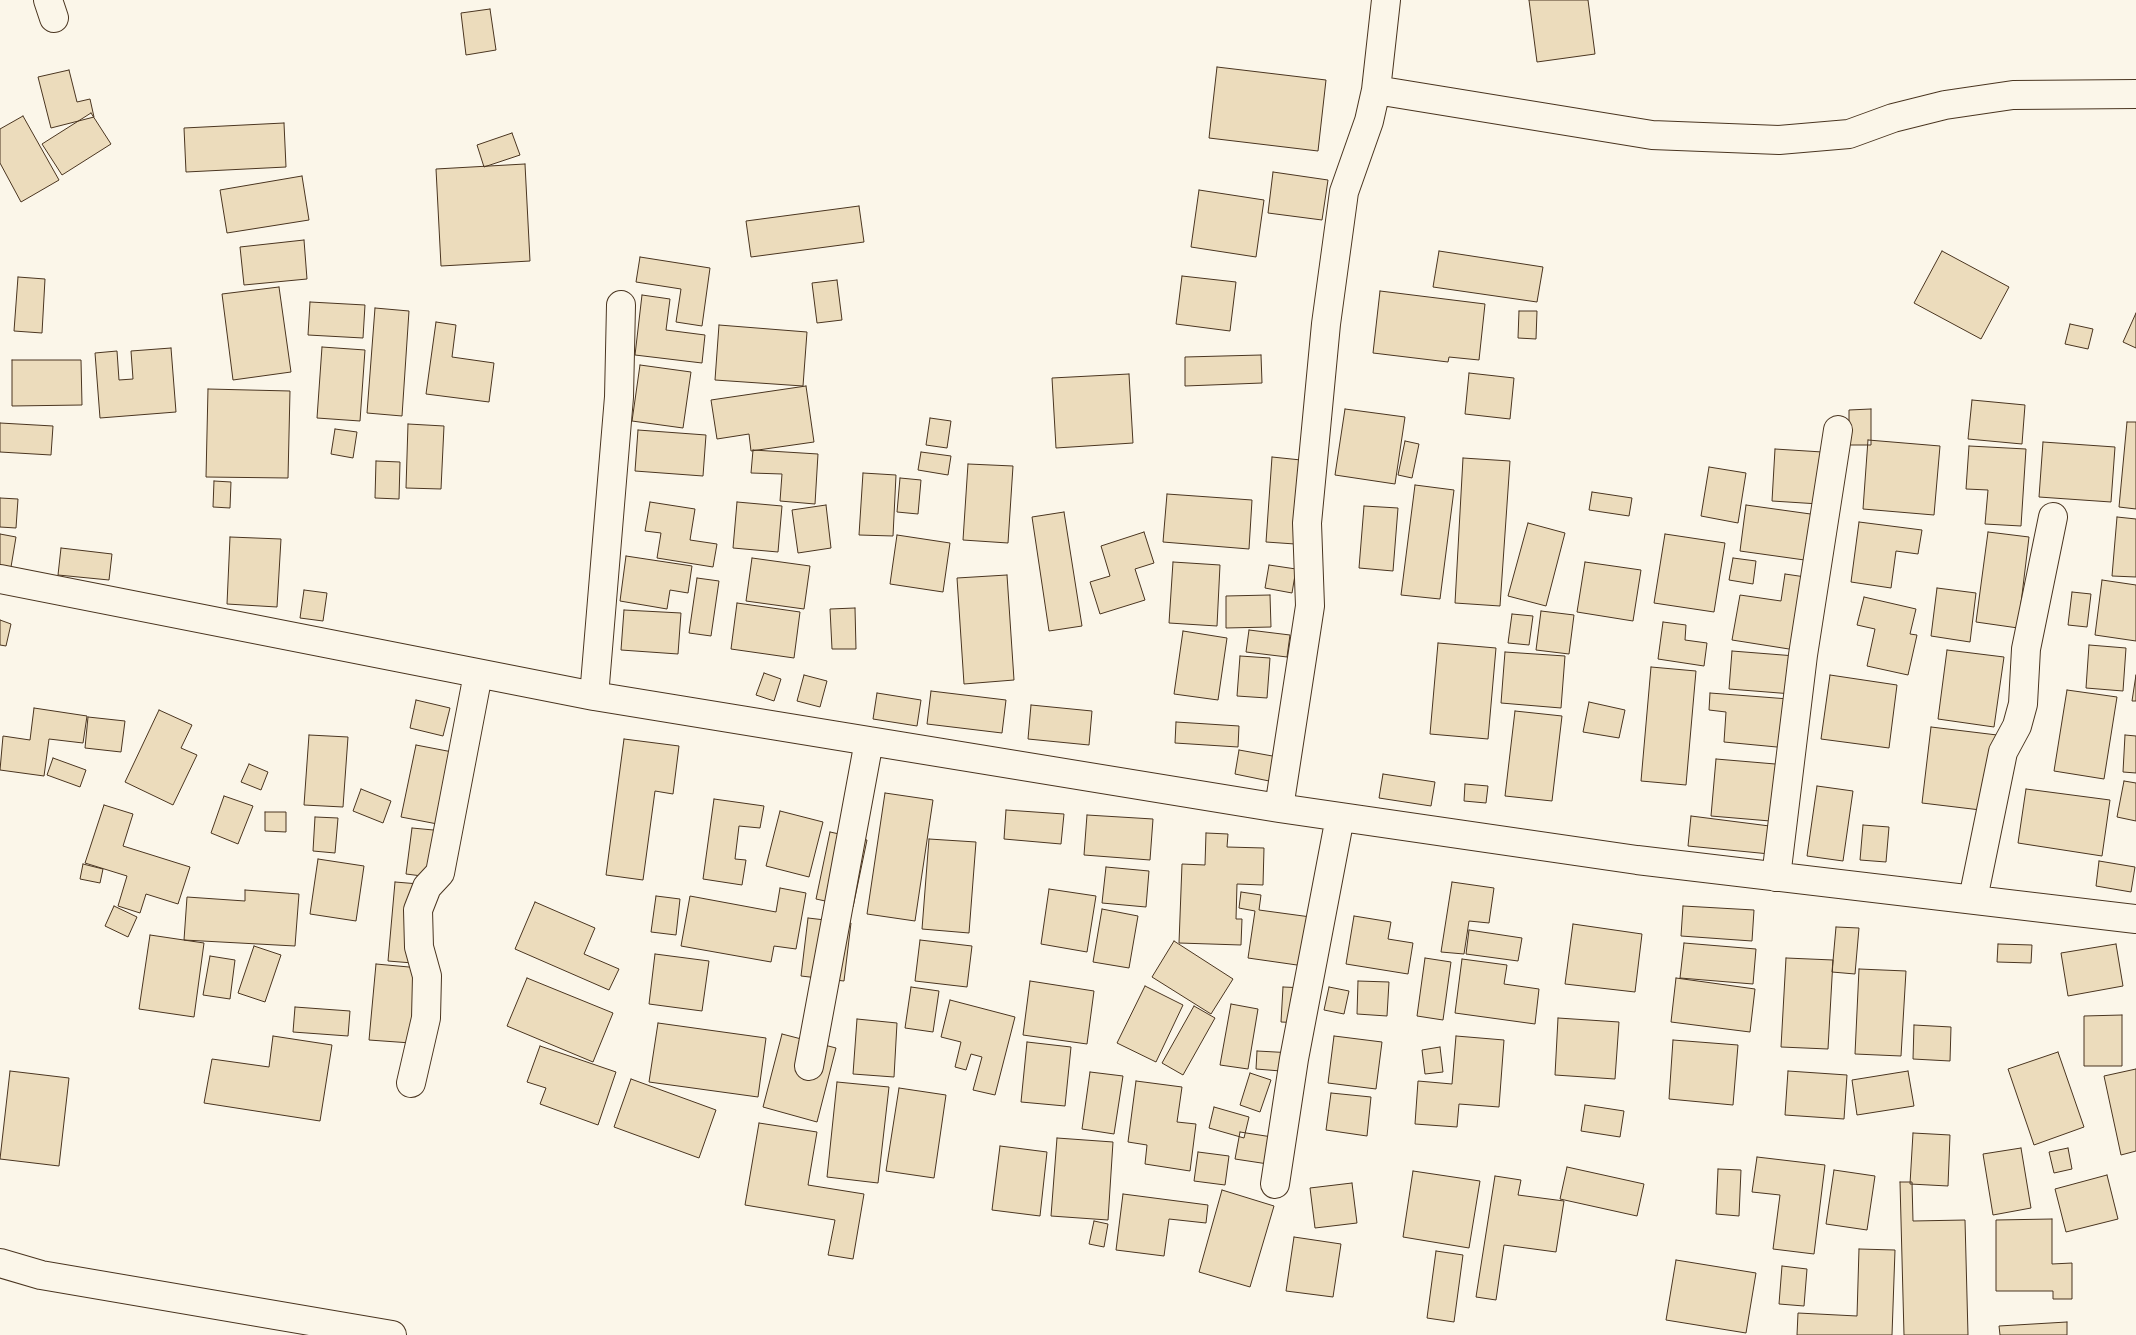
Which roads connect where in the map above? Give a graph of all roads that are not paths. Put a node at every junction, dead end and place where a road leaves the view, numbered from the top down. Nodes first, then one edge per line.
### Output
1 (1386, 0) edge
2 (1376, 90) junction
3 (2136, 94) edge
4 (620, 304) dead end
5 (1838, 430) dead end
6 (2052, 517) dead end
7 (0, 579) edge
8 (478, 674) junction
9 (594, 696) junction
10 (869, 741) junction
11 (1279, 808) junction
12 (1340, 817) junction
13 (1776, 876) junction
14 (1973, 899) junction
15 (2136, 919) edge
16 (809, 1066) dead end
17 (411, 1083) dead end
18 (1275, 1184) dead end
19 (0, 1263) edge
20 (392, 1335) edge

1 - 2 street
2 - 3 street
2 - 11 street
4 - 9 street
5 - 13 street
6 - 14 street
7 - 8 street
8 - 9 street
8 - 17 street
9 - 10 street
10 - 11 street
10 - 16 street
11 - 12 street
12 - 13 street
12 - 18 street
13 - 14 street
14 - 15 street
19 - 20 street

